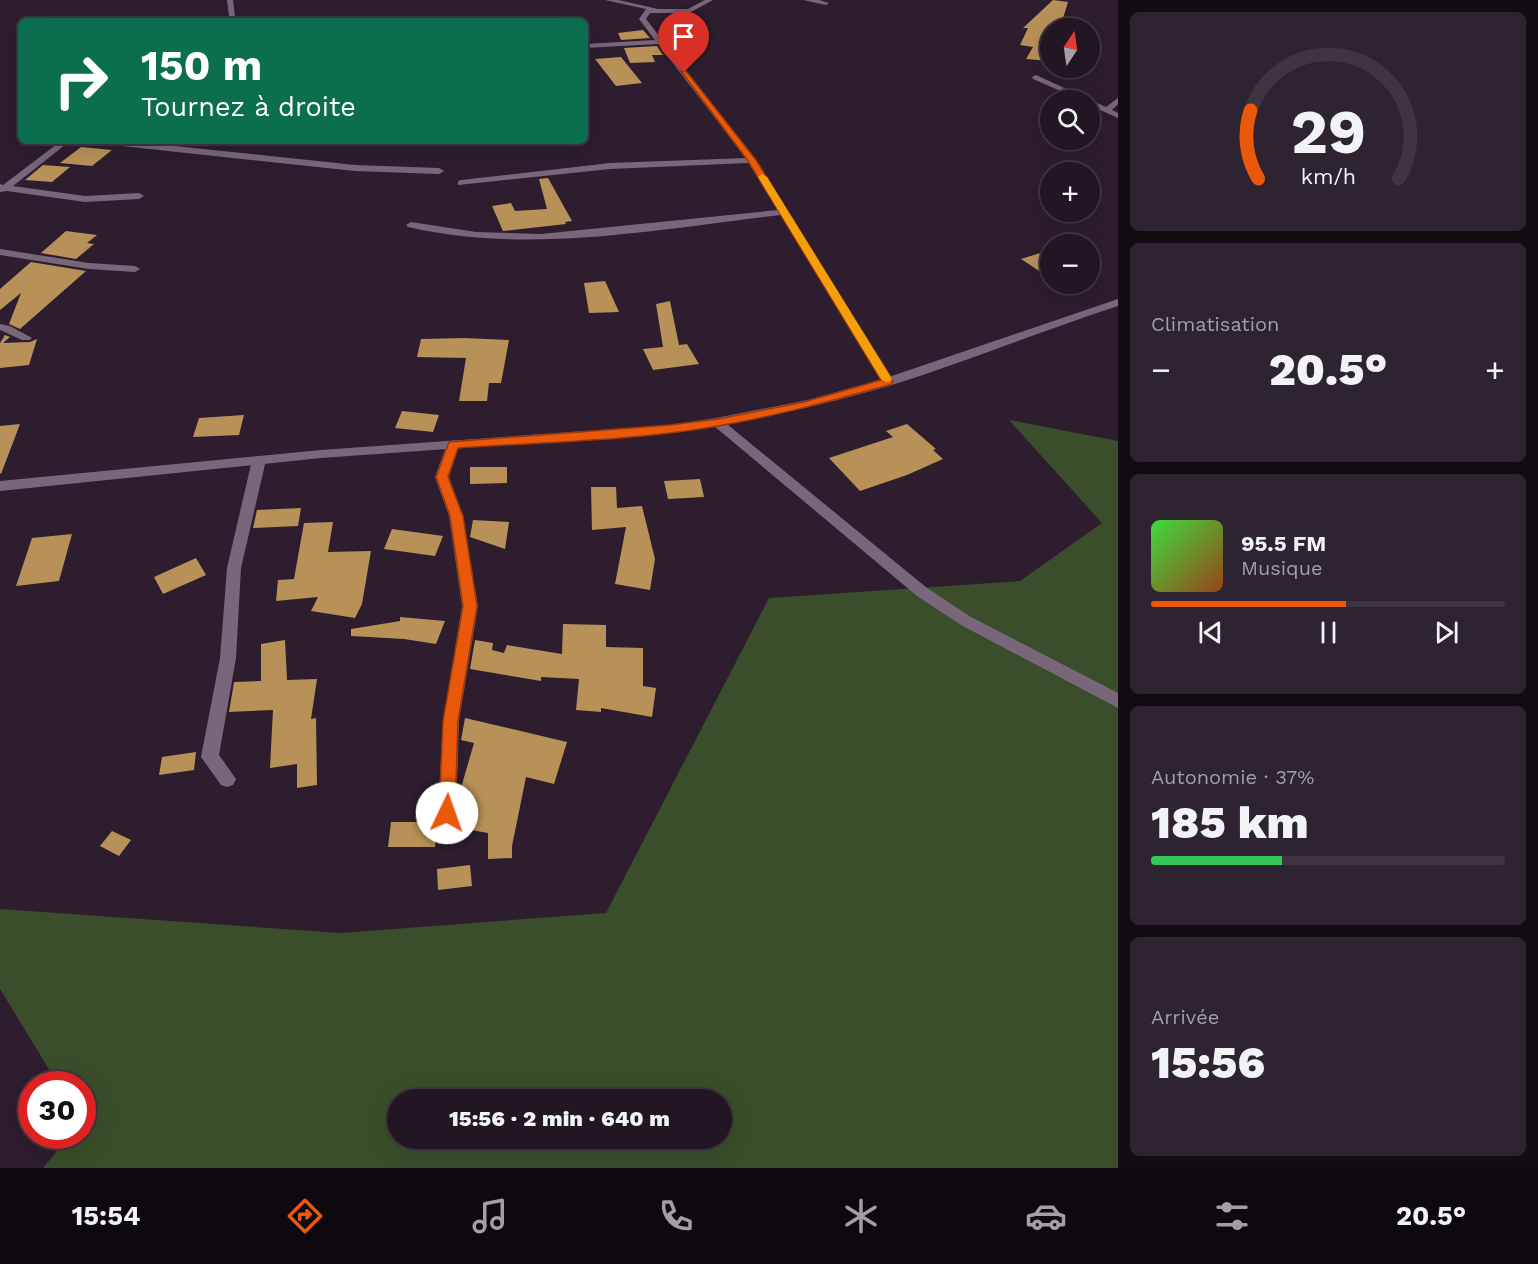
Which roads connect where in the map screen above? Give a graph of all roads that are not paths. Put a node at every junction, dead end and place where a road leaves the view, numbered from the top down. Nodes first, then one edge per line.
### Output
1 (230, 0) edge
2 (608, 0) edge
3 (710, 0) edge
4 (806, 0) edge
5 (826, 3) dead end
6 (661, 10) junction
7 (230, 18) edge
8 (658, 42) junction
9 (588, 46) edge
10 (1036, 77) dead end
11 (1064, 90) edge
12 (1118, 100) edge
13 (1100, 108) edge
14 (1107, 111) junction
15 (1118, 116) edge
16 (62, 144) edge
17 (131, 144) edge
18 (752, 160) junction
19 (439, 171) dead end
20 (461, 183) dead end
21 (2, 189) edge
22 (139, 196) dead end
23 (785, 212) junction
24 (411, 225) dead end
25 (0, 252) edge
26 (135, 269) dead end
27 (1117, 303) edge
28 (0, 327) edge
29 (26, 338) dead end
30 (888, 381) junction
31 (718, 423) junction
32 (453, 444) junction
33 (259, 460) junction
34 (0, 486) edge
35 (1118, 701) edge
36 (227, 779) dead end
37 (447, 813) dead end

1 - 7 street
2 - 6 street
3 - 6 street
4 - 5 street
6 - 8 street
8 - 9 street
8 - 18 street
10 - 11 street
12 - 14 street
13 - 14 street
14 - 15 street
16 - 21 street
17 - 19 street
18 - 20 street
18 - 23 street
21 - 22 street
23 - 24 street
23 - 30 street
25 - 26 street
27 - 30 street
28 - 29 street
30 - 31 street
31 - 32 street
31 - 35 street
32 - 33 street
32 - 37 street
33 - 34 street
33 - 36 street

